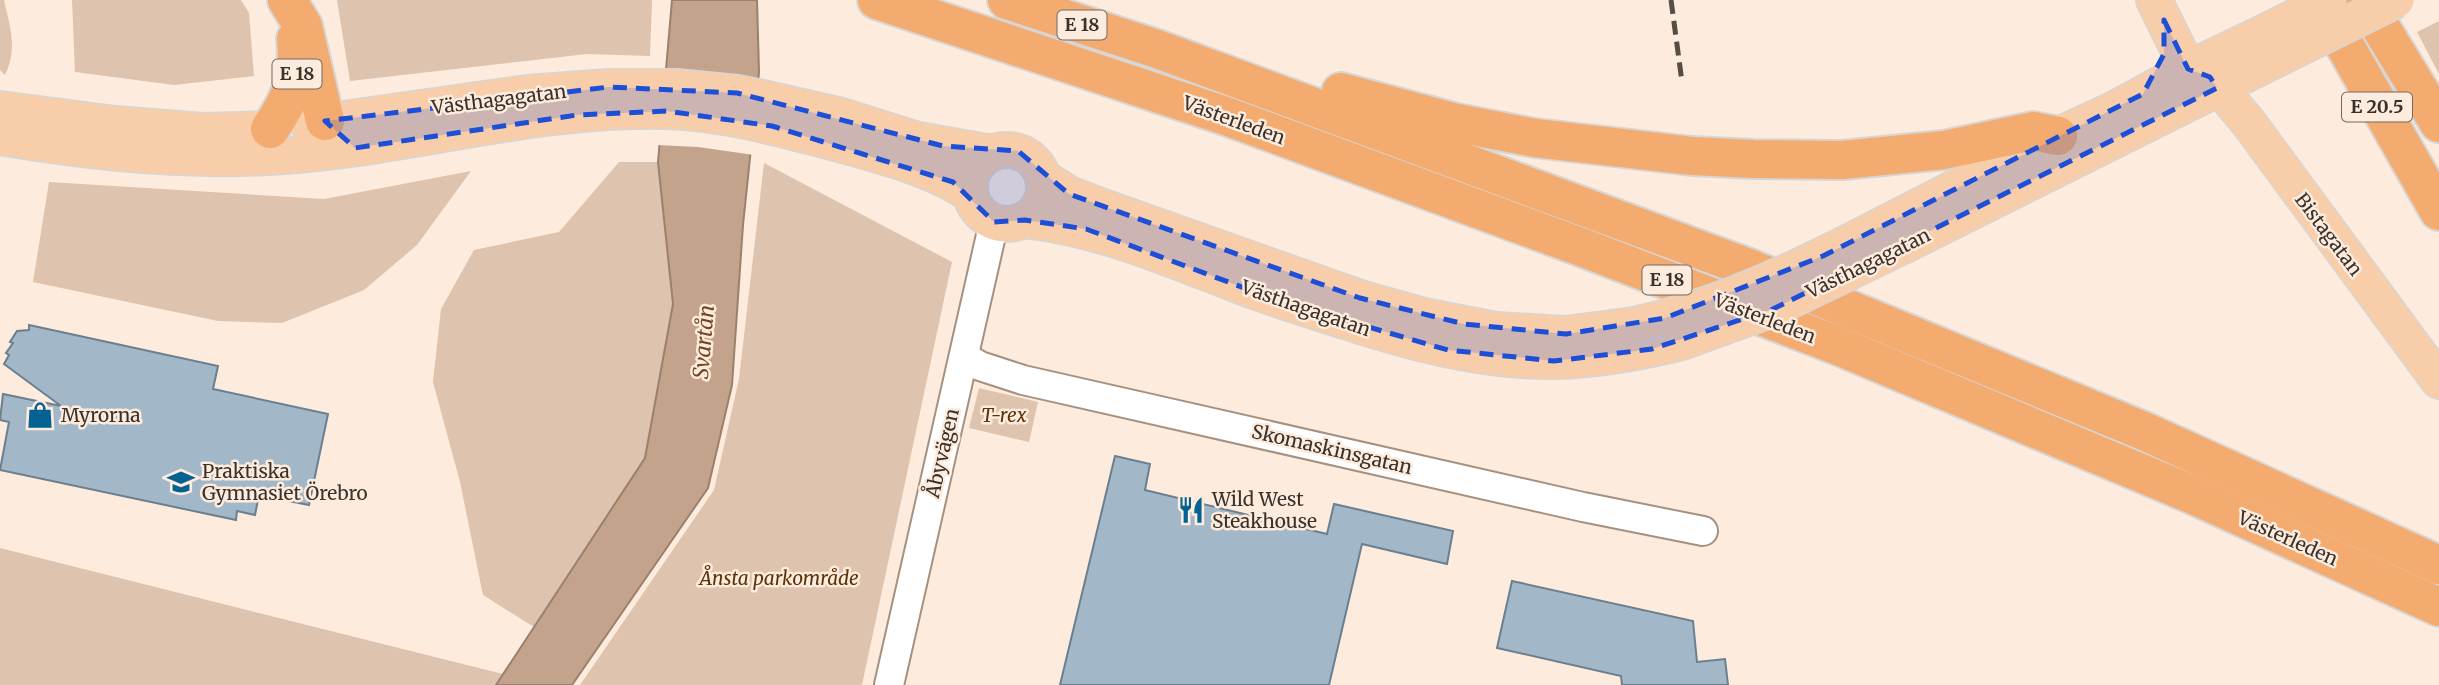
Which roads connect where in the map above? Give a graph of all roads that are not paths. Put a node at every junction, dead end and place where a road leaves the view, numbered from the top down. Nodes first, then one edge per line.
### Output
1 (877, 0) edge
2 (1007, 0) edge
3 (2319, 0) edge
4 (2329, 0) edge
5 (2364, 0) edge
6 (2396, 0) edge
7 (291, 6) edge
8 (2159, 10) edge
9 (2271, 45) junction
10 (1157, 49) junction
11 (2217, 88) junction
12 (2154, 95) junction
13 (642, 99) junction
14 (0, 109) edge
15 (772, 113) junction
16 (2439, 123) edge
17 (270, 129) junction
18 (317, 133) junction
19 (2058, 136) junction
20 (0, 137) edge
21 (992, 153) junction
22 (1044, 178) junction
23 (962, 188) junction
24 (2439, 211) edge
25 (1010, 221) junction
26 (964, 358) junction
27 (2439, 381) edge
28 (1703, 531) dead end
29 (2439, 565) edge
30 (2439, 607) edge
31 (889, 685) edge

1 - 30 highway, Västerleden / E 18
2 - 10 highway, Västerleden / E 18
3 - 24 highway, E 20.5
4 - 9 main road, Västhagagatan, bridge
5 - 16 highway, E 20.5
6 - 9 main road, Västhagagatan, bridge
7 - 17 highway, E 18
7 - 18 highway, E 18
8 - 12 main road
9 - 11 main road, Västhagagatan
9 - 12 main road, Västhagagatan
10 - 19 highway, E 18
10 - 29 highway, Västerleden / E 18
11 - 12 main road, Bistagatan
11 - 27 main road, Bistagatan
12 - 19 main road, Västhagagatan
12 - 25 main road, Västhagagatan, bridge
13 - 15 main road, Västhagagatan
13 - 18 main road, Västhagagatan
13 - 18 main road, Västhagagatan
14 - 17 main road, Västhagagatan
15 - 21 main road, Västhagagatan
15 - 23 main road, Västhagagatan
17 - 18 street, Västhagagatan
18 - 20 main road, Västhagagatan
19 - 22 main road, Västhagagatan, bridge
21 - 22 main road
21 - 23 main road
22 - 25 main road
23 - 25 main road
25 - 26 street, Åbyvägen
26 - 28 street, Skomaskinsgatan
26 - 31 street, Åbyvägen

